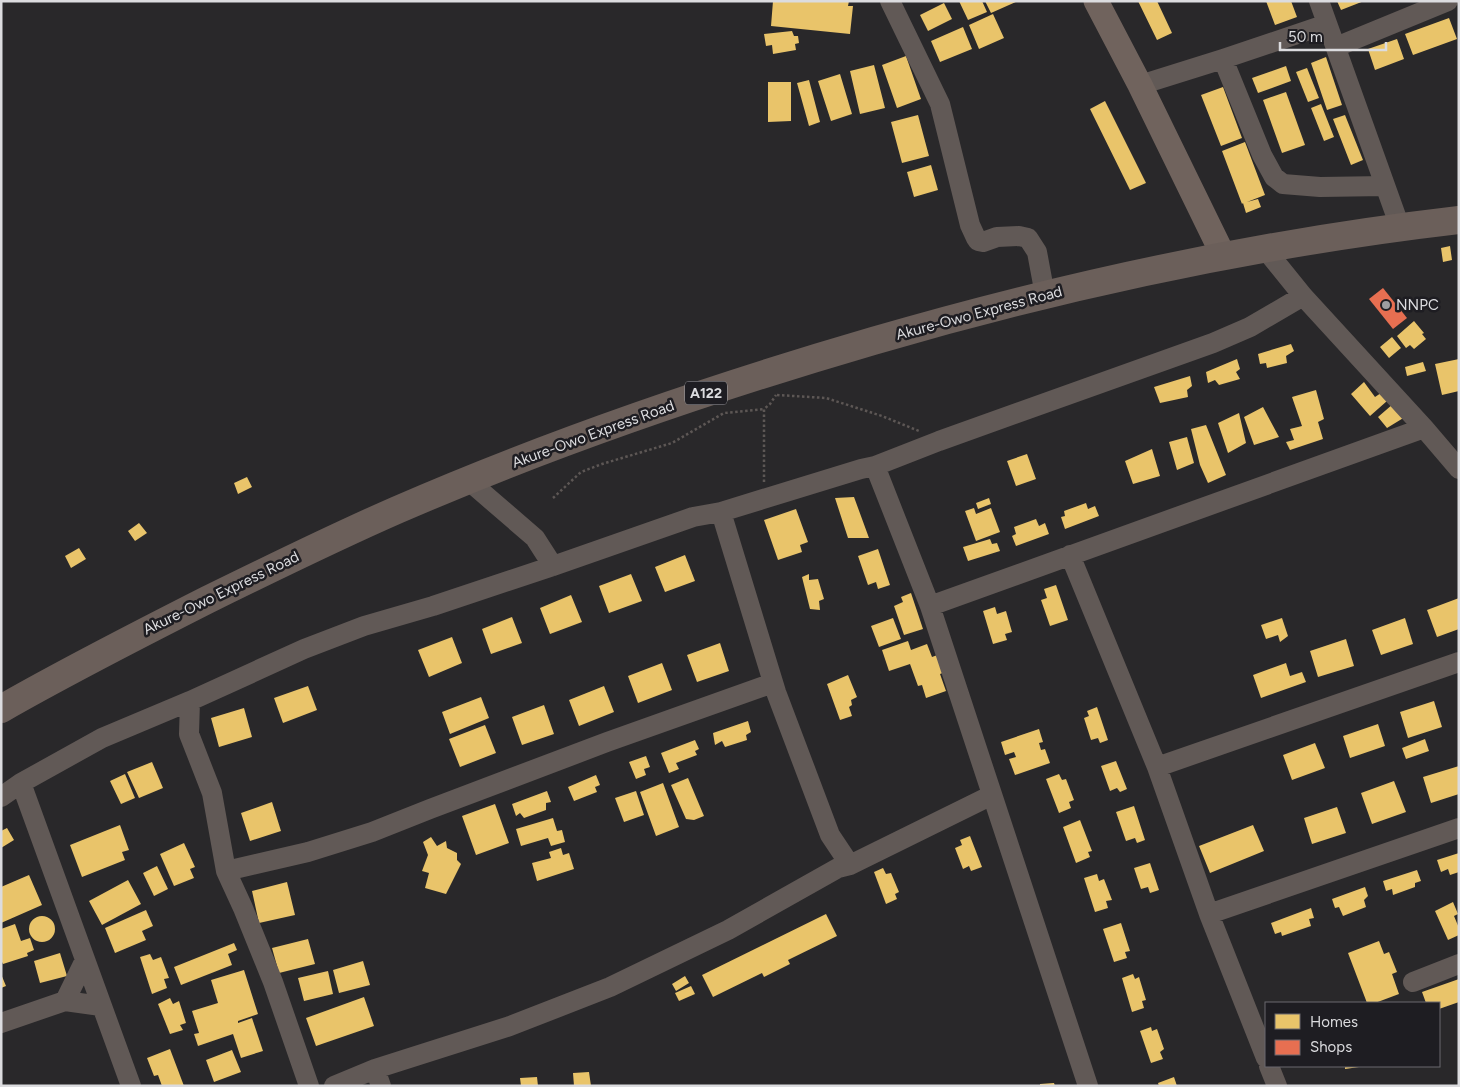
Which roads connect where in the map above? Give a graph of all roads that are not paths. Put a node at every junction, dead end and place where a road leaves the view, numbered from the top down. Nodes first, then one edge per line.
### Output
1 (890, 1) edge
2 (1096, 1) edge
3 (1319, 1) edge
4 (1448, 1) edge
5 (1327, 24) junction
6 (1336, 47) junction
7 (1223, 59) junction
8 (1140, 85) junction
9 (1385, 186) junction
10 (1459, 220) edge
11 (1400, 227) junction
12 (1264, 249) junction
13 (1224, 256) junction
14 (1045, 295) junction
15 (1303, 296) junction
16 (1424, 428) junction
17 (875, 466) junction
18 (1459, 469) edge
19 (469, 481) junction
20 (721, 512) junction
21 (1070, 555) junction
22 (552, 566) junction
23 (930, 606) junction
24 (1459, 662) edge
25 (773, 683) junction
26 (190, 701) junction
27 (1, 709) edge
28 (1157, 767) junction
29 (21, 783) junction
30 (992, 795) junction
31 (1, 797) edge
32 (1459, 828) edge
33 (850, 865) junction
34 (226, 871) junction
35 (1209, 914) junction
36 (85, 960) junction
37 (1459, 964) edge
38 (1413, 982) dead end
39 (65, 1001) junction
40 (101, 1006) junction
41 (1, 1022) edge
42 (1265, 1055) edge
43 (1269, 1067) edge
44 (378, 1077) edge
45 (131, 1086) edge
46 (309, 1086) edge
47 (334, 1086) edge
48 (1088, 1086) edge
49 (1277, 1086) edge

1 - 14 street
2 - 8 main road
3 - 5 street
4 - 6 street
5 - 6 street
5 - 7 street
6 - 9 street
7 - 8 street
7 - 9 street
8 - 13 main road
9 - 11 street
10 - 11 highway, Akure-Owo Express Road / A122
11 - 12 highway, Akure-Owo Express Road / A122
12 - 13 highway, Akure-Owo Express Road / A122
12 - 15 street
13 - 14 highway, Akure-Owo Express Road / A122
14 - 19 highway, Akure-Owo Express Road / A122
15 - 16 street
15 - 17 street
16 - 18 street
16 - 21 street
17 - 20 street
17 - 23 street
19 - 22 street
19 - 27 highway, Akure-Owo Express Road / A122
20 - 22 street
20 - 25 street
21 - 23 street
21 - 28 street
22 - 26 street
23 - 30 street
24 - 28 street
25 - 33 street
25 - 34 street
26 - 29 street
26 - 34 street
28 - 35 street
29 - 31 street
29 - 36 street
30 - 33 street
30 - 48 street
32 - 35 street
33 - 44 street
34 - 46 street
35 - 42 street
36 - 39 street
36 - 40 street
37 - 38 street
39 - 40 street
39 - 41 street
40 - 45 street
43 - 49 street
44 - 47 street

